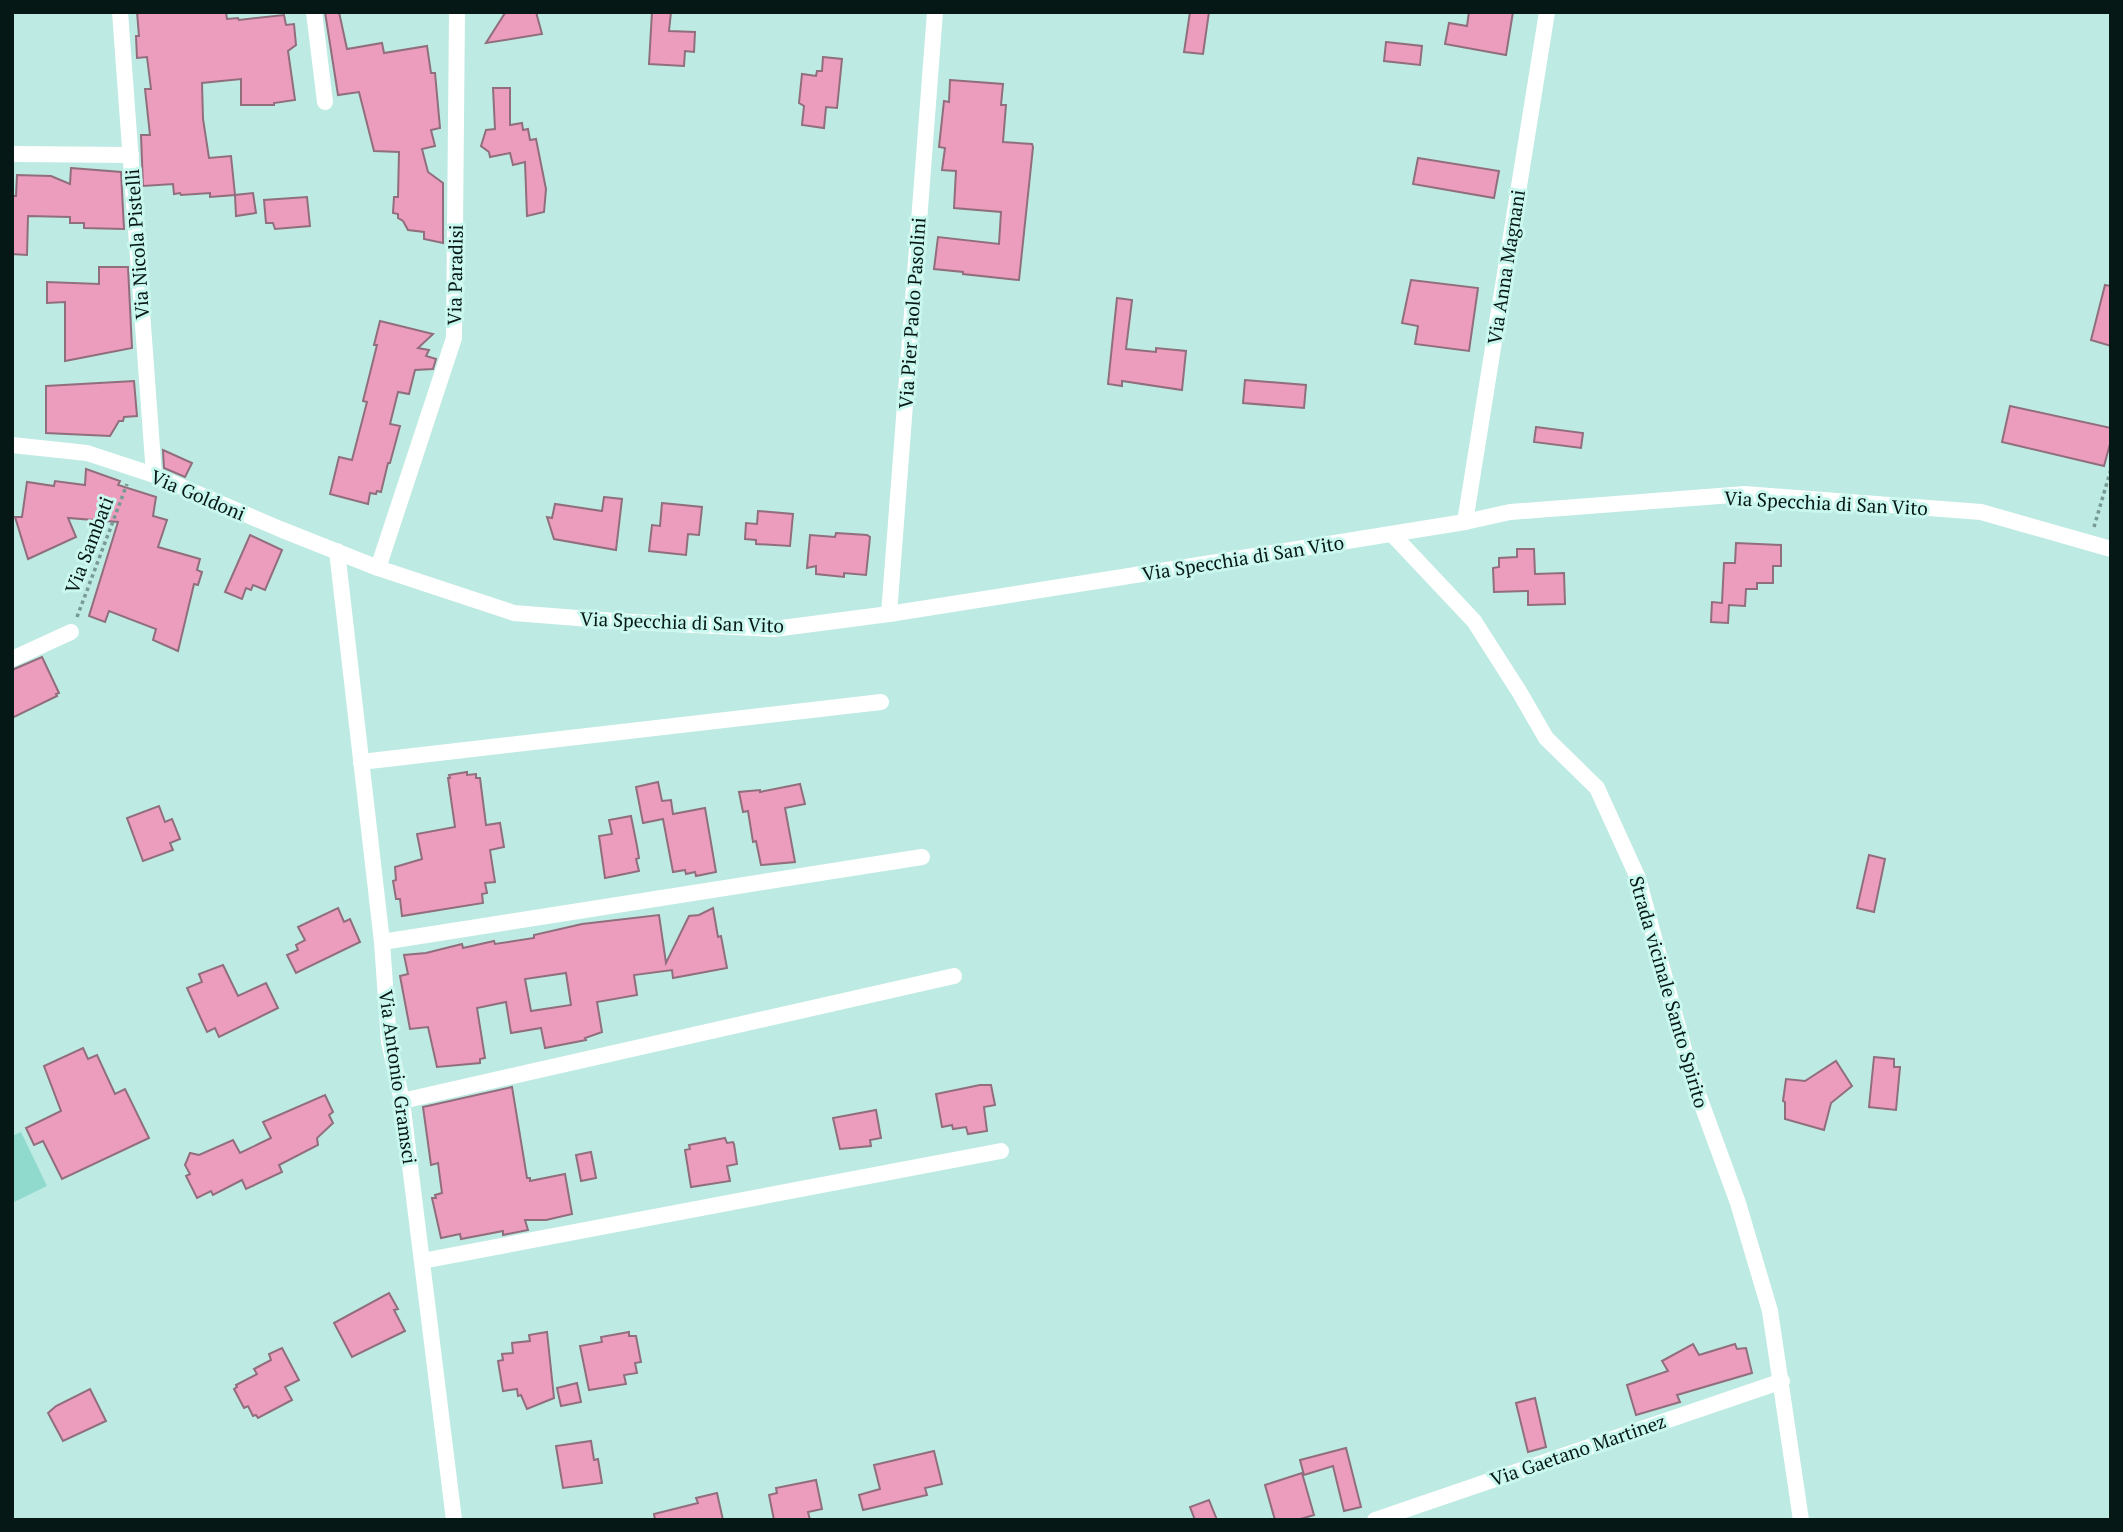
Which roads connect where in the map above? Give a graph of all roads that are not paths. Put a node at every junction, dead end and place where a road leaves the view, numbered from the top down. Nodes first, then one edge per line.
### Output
1 (120, 12) edge
2 (314, 12) edge
3 (457, 12) edge
4 (935, 12) edge
5 (1547, 12) edge
6 (325, 102) dead end
7 (12, 155) edge
8 (131, 155) junction
9 (12, 444) edge
10 (154, 475) junction
11 (1465, 522) junction
12 (1392, 534) junction
13 (2111, 549) edge
14 (337, 551) junction
15 (378, 568) junction
16 (889, 614) junction
17 (71, 632) road end
18 (12, 659) edge
19 (880, 702) dead end
20 (361, 762) junction
21 (922, 857) dead end
22 (382, 942) junction
23 (954, 976) dead end
24 (402, 1101) junction
25 (1001, 1151) dead end
26 (422, 1262) junction
27 (1782, 1381) junction
28 (454, 1520) edge
29 (1375, 1520) edge
30 (1801, 1520) edge

1 - 8 street, Via Nicola Pistelli
2 - 6 street
3 - 15 street, Via Paradisi
4 - 16 street, Via Pier Paolo Pasolini
5 - 11 street, Via Anna Magnani
7 - 8 street
8 - 10 street, Via Nicola Pistelli
9 - 10 street, Via Goldoni
10 - 14 street, Via Goldoni
11 - 12 street, Via Specchia di San Vito
11 - 13 street, Via Specchia di San Vito
12 - 16 street, Via Specchia di San Vito
12 - 27 street, Strada vicinale Santo Spirito
14 - 15 street, Via Goldoni
14 - 20 street, Via Antonio Gramsci
15 - 16 street, Via Specchia di San Vito
17 - 18 street
19 - 20 street
20 - 22 street, Via Antonio Gramsci
21 - 22 street
22 - 24 street, Via Antonio Gramsci
23 - 24 street
24 - 26 street, Via Antonio Gramsci
25 - 26 street
26 - 28 street, Via Antonio Gramsci
27 - 29 street, Via Gaetano Martinez
27 - 30 street, Strada vicinale Santo Spirito

